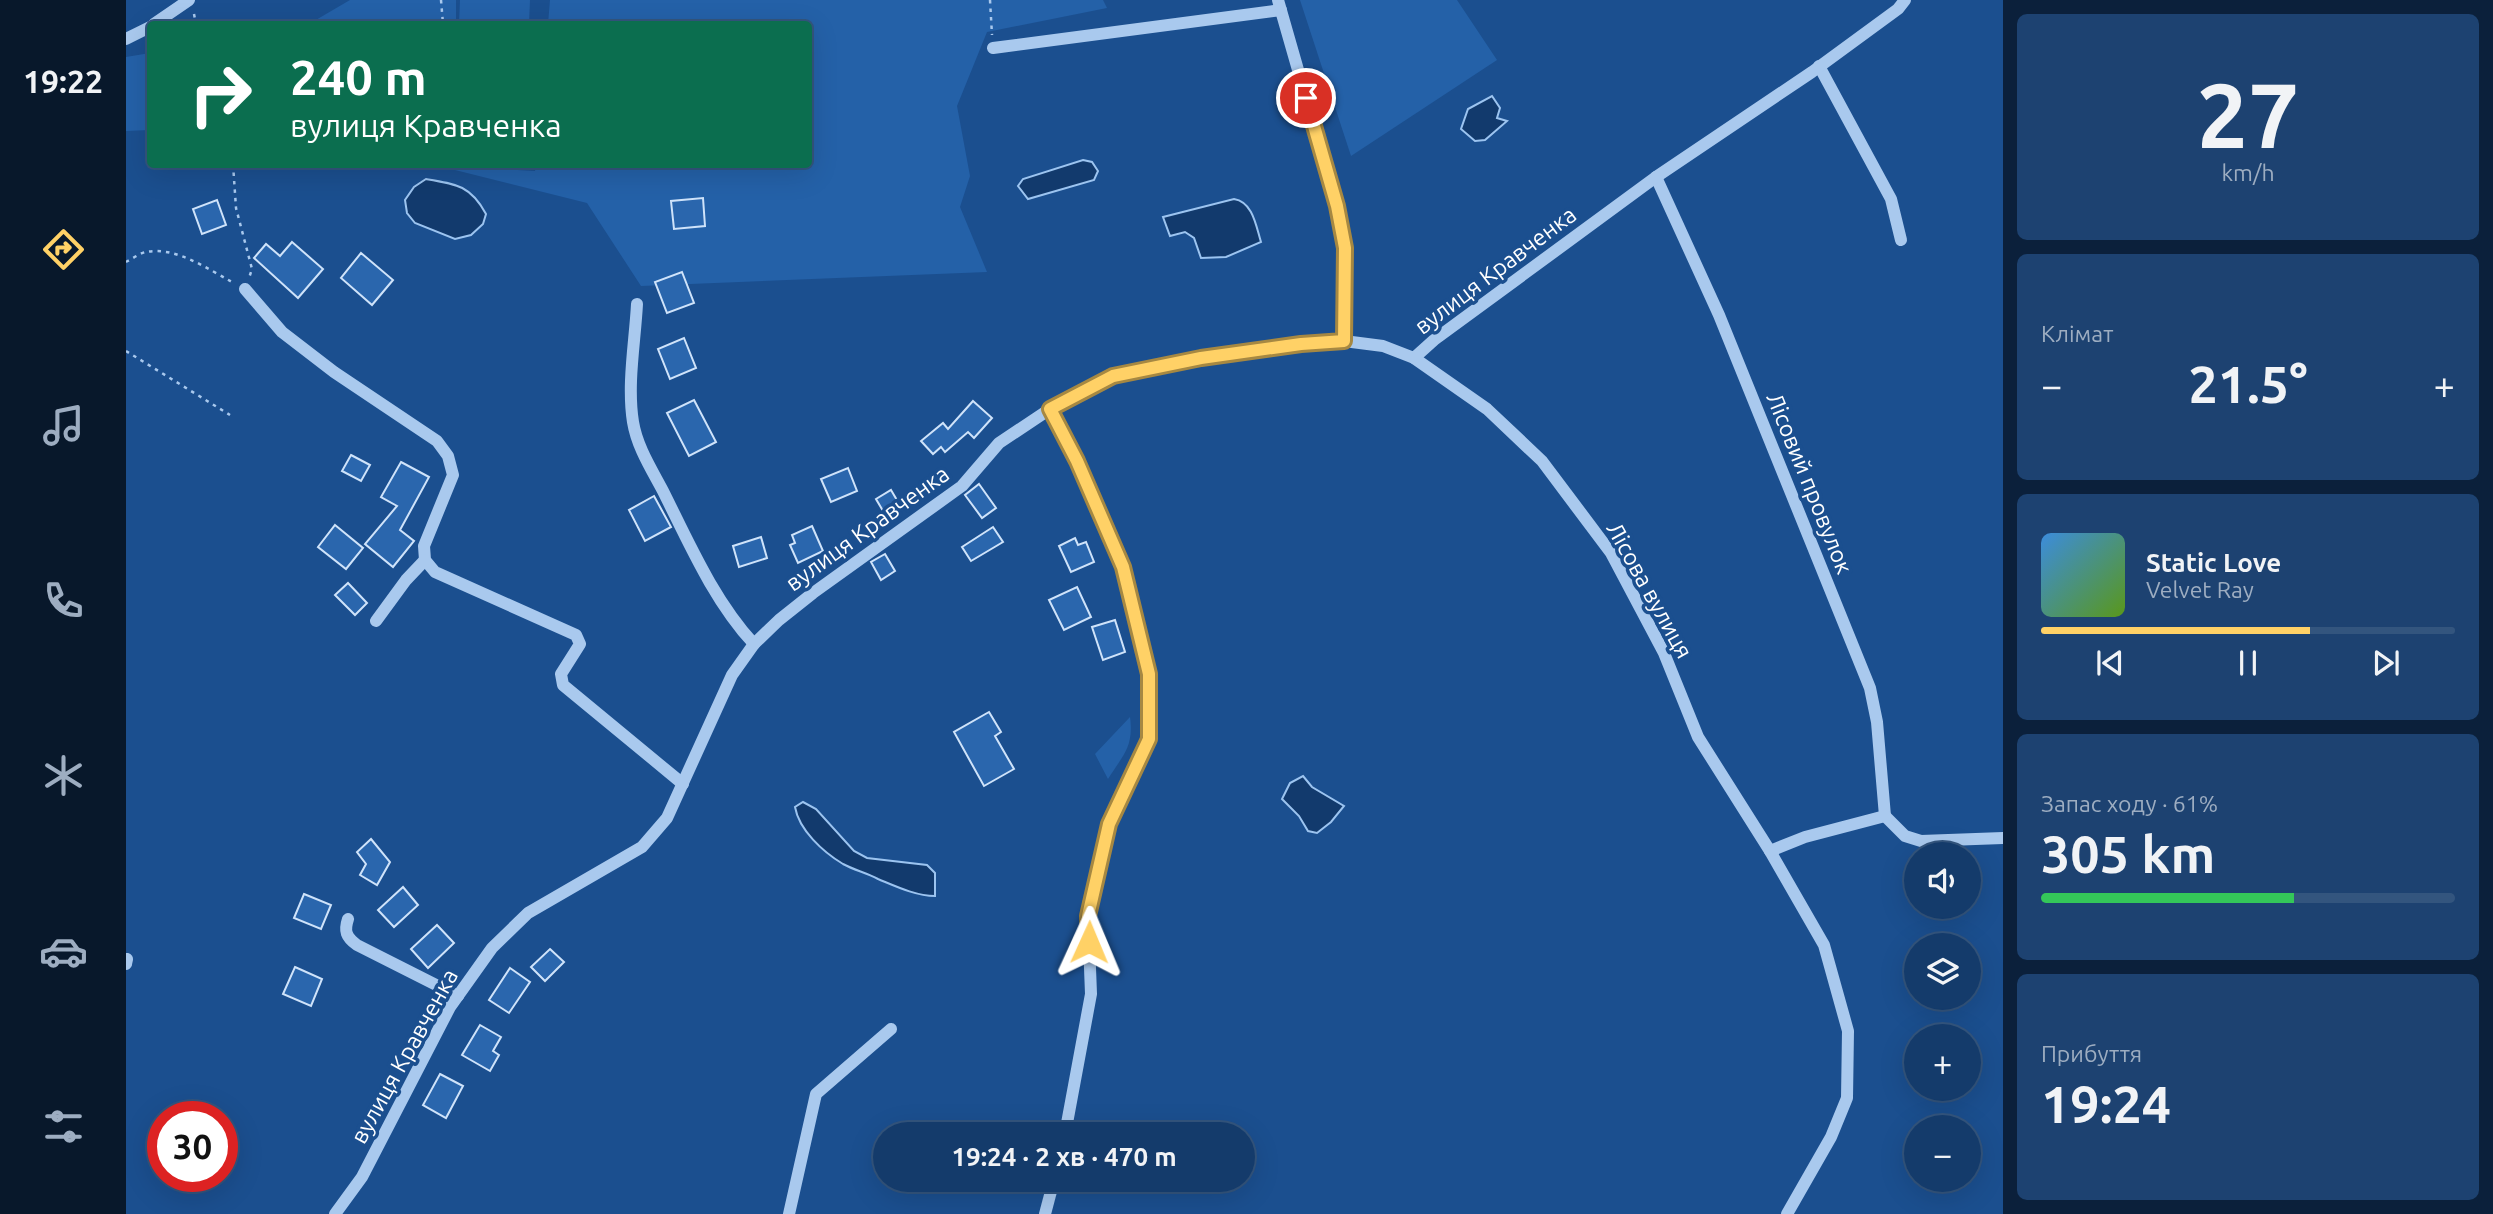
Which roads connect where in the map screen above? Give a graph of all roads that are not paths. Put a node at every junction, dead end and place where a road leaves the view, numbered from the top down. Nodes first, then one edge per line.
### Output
1 (190, 0) edge
2 (1905, 0) edge
3 (1279, 5) edge
4 (159, 21) edge
5 (147, 28) edge
6 (126, 39) edge
7 (993, 48) road end
8 (1819, 66) junction
9 (1656, 177) junction
10 (1901, 240) dead end
11 (246, 289) road end
12 (638, 304) dead end
13 (1344, 341) junction
14 (1414, 358) junction
15 (1050, 409) junction
16 (425, 560) junction
17 (376, 621) dead end
18 (754, 644) junction
19 (683, 784) junction
20 (1885, 816) junction
21 (2003, 838) edge
22 (1770, 851) junction
23 (348, 919) dead end
24 (458, 996) junction
25 (891, 1029) dead end
26 (1067, 1122) edge
27 (1051, 1192) edge
28 (335, 1214) edge
29 (789, 1214) edge
30 (1045, 1214) edge
31 (1787, 1214) edge

1 - 4 street
2 - 8 street, вулиця Кравченка
3 - 7 street
3 - 13 street
5 - 6 street
8 - 9 street, вулиця Кравченка
8 - 10 street
9 - 14 street, вулиця Кравченка
9 - 20 street, Лісовий провулок
11 - 16 street
12 - 18 street
13 - 14 street, вулиця Кравченка
13 - 15 street, вулиця Кравченка
14 - 22 street, Лісова вулиця
15 - 18 street, вулиця Кравченка
15 - 26 street
16 - 17 street
16 - 19 street
18 - 19 street, вулиця Кравченка
19 - 24 street, вулиця Кравченка
20 - 21 street
20 - 22 street
22 - 31 street, Лісова вулиця
23 - 24 street
24 - 28 street, вулиця Кравченка
25 - 29 street
27 - 30 street

